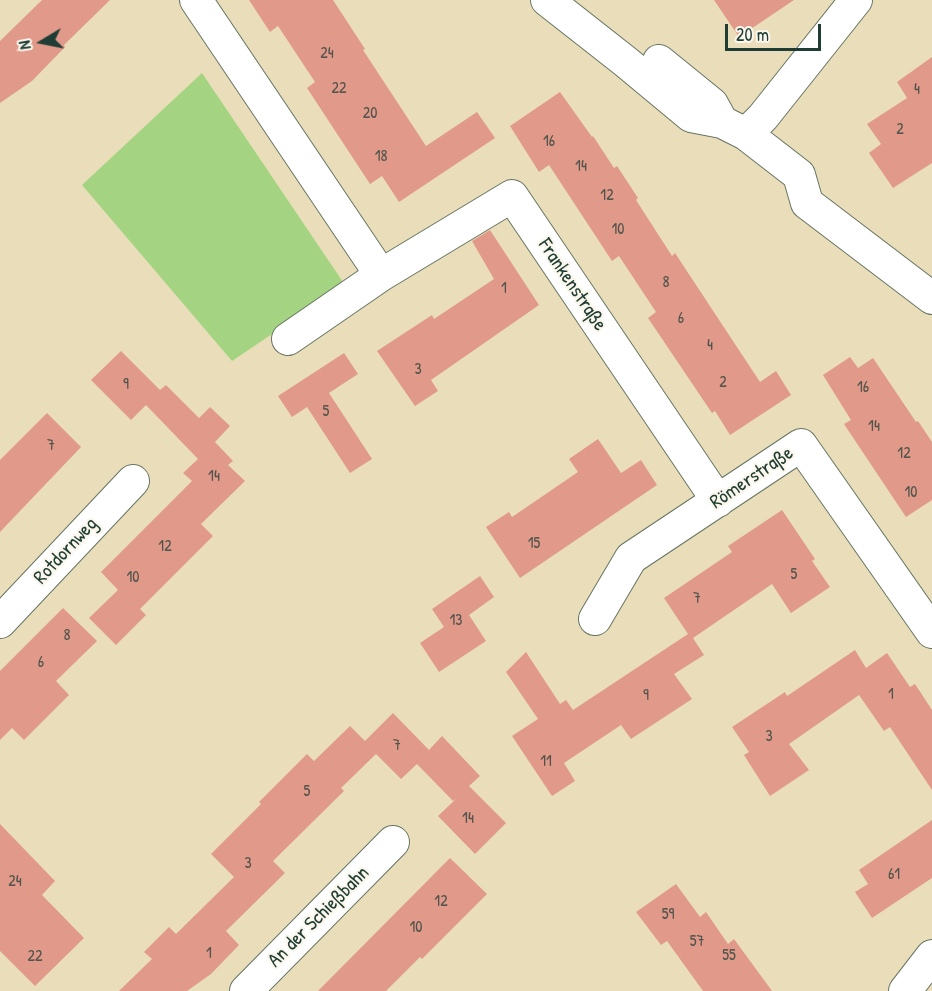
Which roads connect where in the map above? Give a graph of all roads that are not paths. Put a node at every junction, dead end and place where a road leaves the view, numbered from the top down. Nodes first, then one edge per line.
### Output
1 (196, 0) edge
2 (547, 0) edge
3 (856, 0) edge
4 (734, 128) junction
5 (381, 275) junction
6 (932, 298) edge
7 (288, 339) dead end
8 (133, 481) dead end
9 (718, 501) junction
10 (595, 619) dead end
11 (0, 622) edge
12 (932, 632) edge
13 (393, 842) dead end
14 (932, 956) edge
15 (912, 988) edge
16 (246, 991) edge

1 - 5 street
2 - 4 street
3 - 4 street
4 - 6 street
5 - 7 street, Frankenstraße
5 - 9 street, Frankenstraße
8 - 11 street, Rotdornweg
9 - 10 street, Römerstraße
9 - 12 street, Römerstraße
13 - 16 street, An der Schießbahn
14 - 15 street

